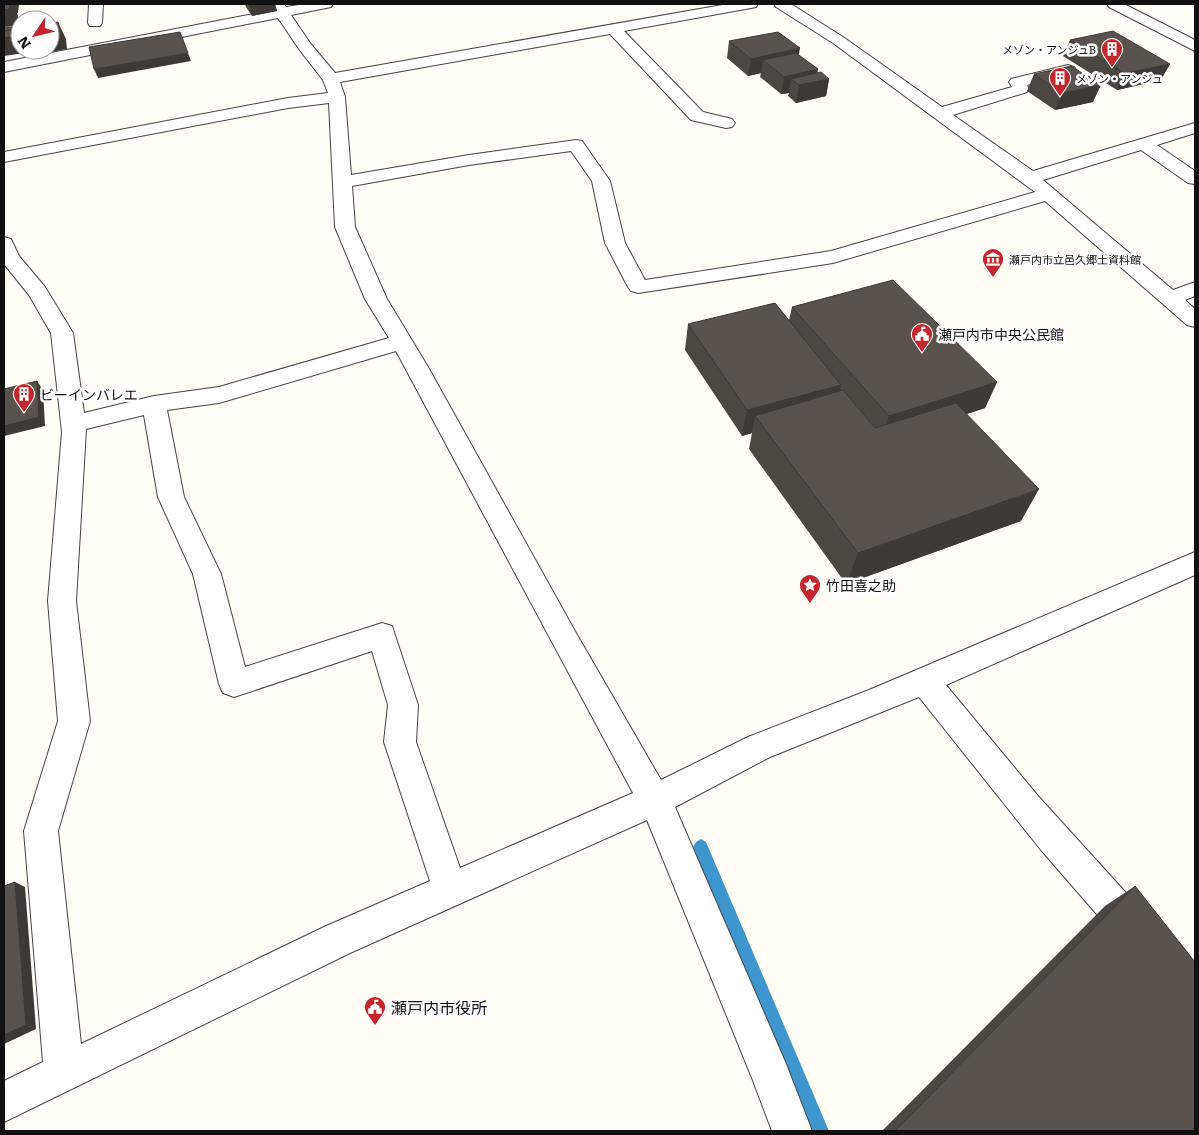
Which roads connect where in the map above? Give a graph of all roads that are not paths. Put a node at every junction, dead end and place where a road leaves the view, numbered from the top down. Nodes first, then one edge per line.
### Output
1 (96, 4) edge
2 (326, 4) edge
3 (751, 4) edge
4 (781, 4) edge
5 (1114, 4) edge
6 (286, 8) edge
7 (95, 23) dead end
8 (307, 23) dead end
9 (614, 28) junction
10 (1195, 46) edge
11 (340, 62) dead end
12 (4, 67) edge
13 (1070, 69) edge
14 (353, 75) junction
15 (334, 88) junction
16 (941, 113) junction
17 (726, 123) dead end
18 (1194, 130) edge
19 (1144, 144) junction
20 (5, 157) edge
21 (4, 177) edge
22 (1030, 178) junction
23 (1195, 179) edge
24 (342, 182) junction
25 (1048, 194) junction
26 (4, 243) edge
27 (1195, 288) edge
28 (1170, 299) junction
29 (1195, 320) edge
30 (402, 342) junction
31 (154, 404) junction
32 (73, 424) junction
33 (1195, 563) edge
34 (924, 681) junction
35 (656, 800) junction
36 (451, 890) junction
37 (1157, 953) edge
38 (64, 1073) junction
39 (4, 1102) edge
40 (792, 1131) edge

1 - 7 street
2 - 6 street
3 - 9 street
4 - 16 street
5 - 10 street
6 - 8 street
6 - 12 street
6 - 15 street
9 - 14 street
9 - 17 street
11 - 14 street
13 - 16 street
14 - 15 street
15 - 20 street
15 - 24 street
16 - 22 street
18 - 19 street
19 - 22 street
19 - 23 street
20 - 21 street
22 - 25 street
24 - 25 street
24 - 30 street
25 - 28 street
26 - 32 street
27 - 28 street
28 - 29 street
30 - 31 street
30 - 35 street
31 - 32 street
31 - 36 street
32 - 38 street
33 - 34 street
34 - 35 street
34 - 37 street
35 - 36 street
35 - 40 street
36 - 38 street
38 - 39 street

